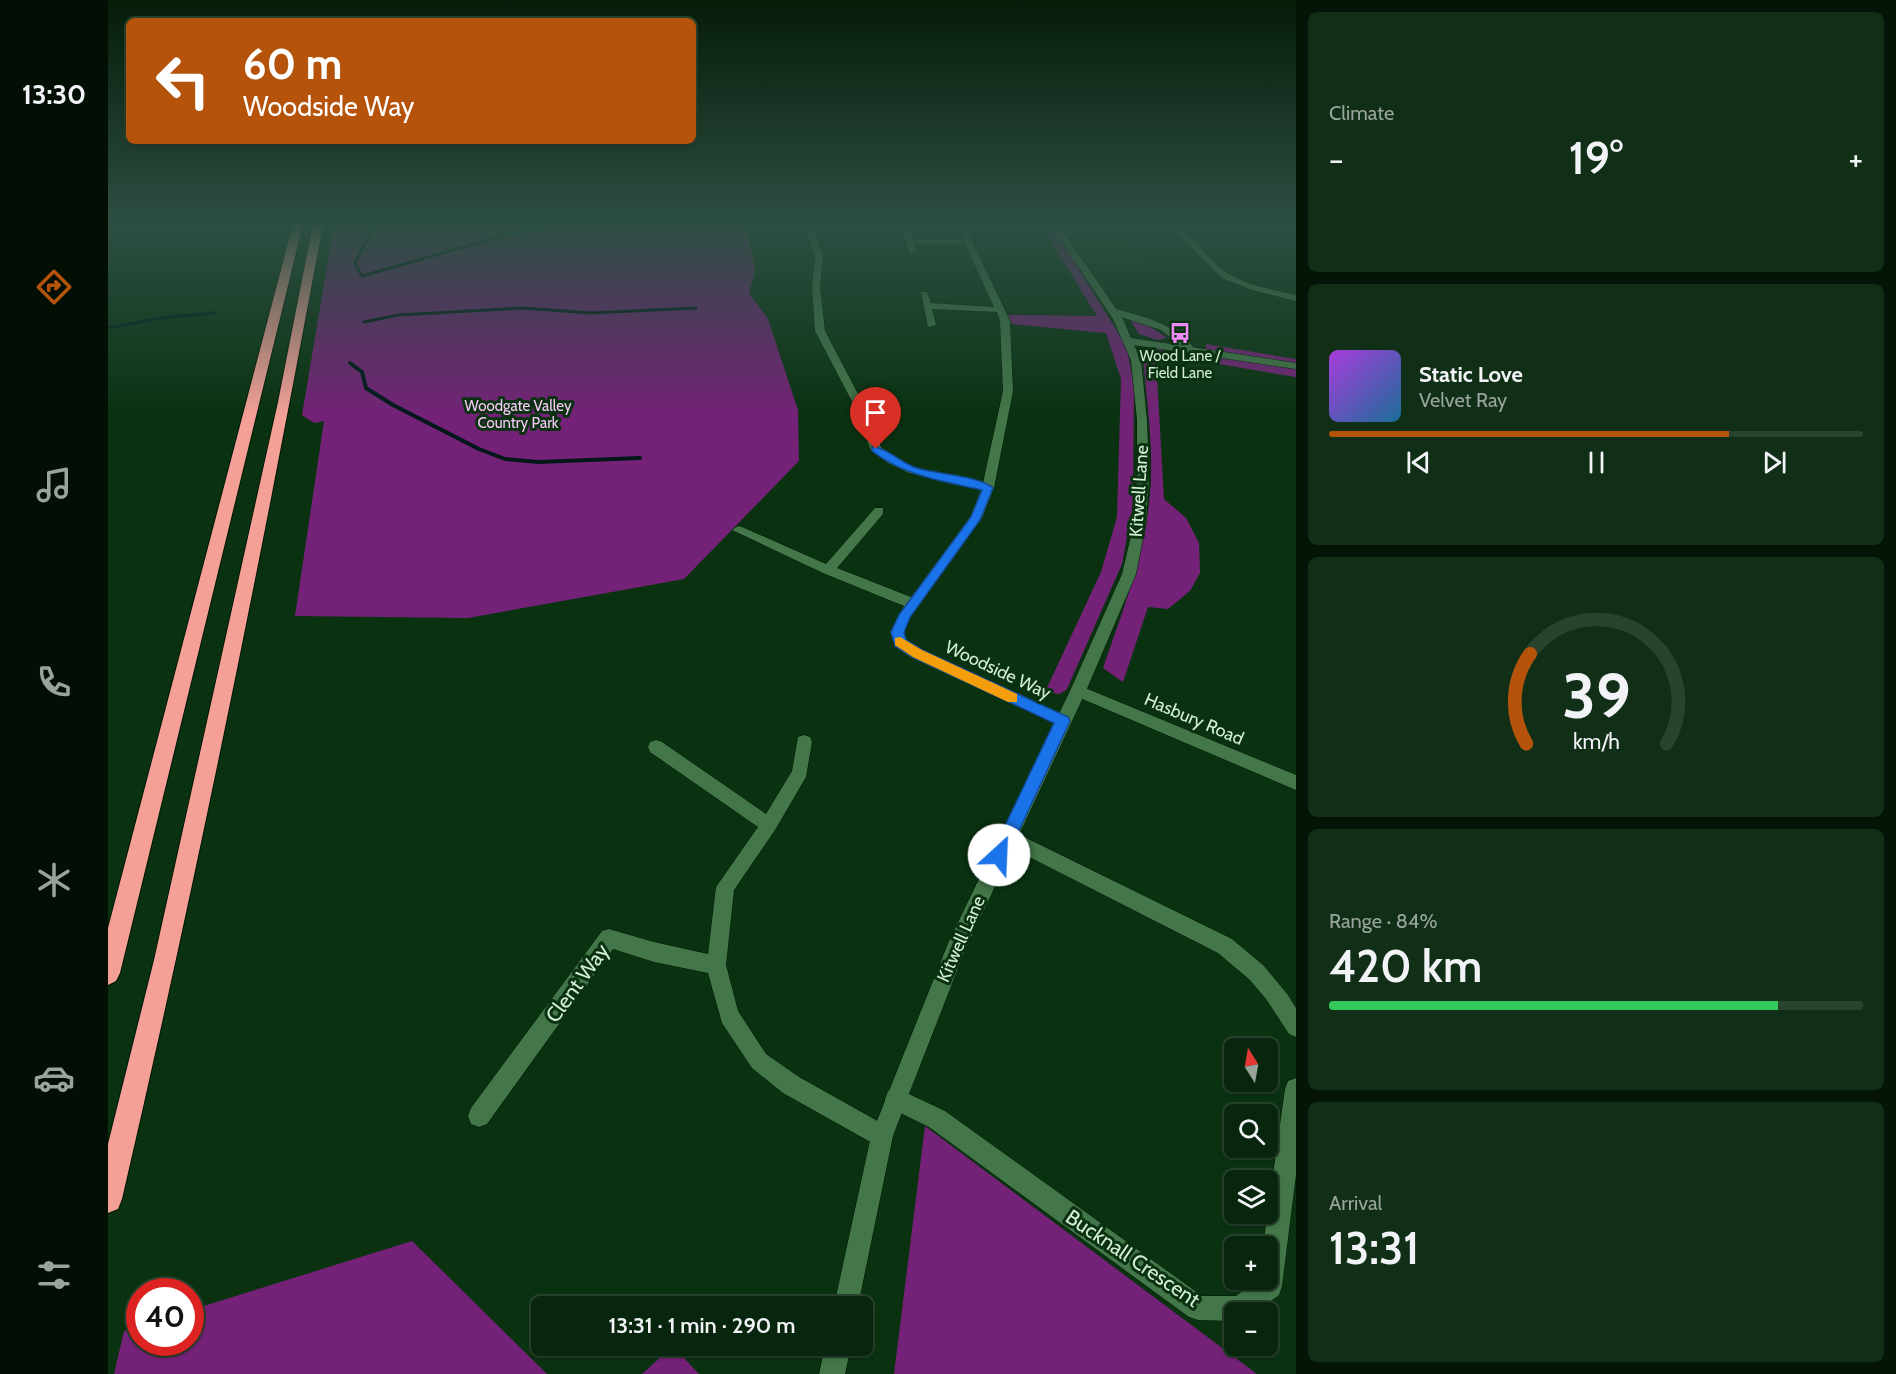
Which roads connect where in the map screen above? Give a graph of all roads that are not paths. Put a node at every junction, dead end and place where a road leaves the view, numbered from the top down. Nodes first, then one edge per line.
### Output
1 (282, 288) edge
2 (306, 288) edge
3 (816, 288) edge
4 (990, 288) edge
5 (1097, 288) edge
6 (1265, 288) edge
7 (924, 294) dead end
8 (1296, 298) edge
9 (928, 306) junction
10 (1001, 310) junction
11 (1112, 311) junction
12 (931, 324) dead end
13 (1129, 341) junction
14 (1189, 348) junction
15 (1296, 366) edge
16 (988, 488) junction
17 (879, 511) dead end
18 (738, 530) dead end
19 (828, 570) junction
20 (914, 604) junction
21 (1078, 691) junction
22 (1063, 721) junction
23 (804, 742) dead end
24 (656, 747) dead end
25 (1296, 783) edge
26 (769, 825) junction
27 (1008, 837) junction
28 (716, 965) junction
29 (108, 972) edge
30 (1296, 1027) edge
31 (1296, 1089) edge
32 (896, 1099) junction
33 (479, 1116) dead end
34 (882, 1136) junction
35 (108, 1199) edge
36 (848, 1296) edge
37 (836, 1356) edge
38 (832, 1374) edge

1 - 29 highway
2 - 35 highway
3 - 16 street
4 - 10 street
5 - 11 street, Kitwell Lane
6 - 8 street
7 - 9 street
9 - 10 street
9 - 12 street
10 - 16 street
11 - 13 street, Kitwell Lane
11 - 14 street
13 - 14 street
13 - 21 street, Kitwell Lane
14 - 15 street
16 - 20 street
17 - 19 street
18 - 19 street
19 - 20 street
20 - 22 street, Woodside Way
21 - 22 street, Kitwell Lane
21 - 25 street, Hasbury Road
22 - 27 street, Kitwell Lane
23 - 26 street
24 - 26 street
26 - 28 street
27 - 30 street
27 - 32 street, Kitwell Lane
28 - 33 street, Clent Way
28 - 34 street
31 - 32 street, Bucknall Crescent
32 - 34 street, Kitwell Lane
34 - 36 street, Kitwell Lane
37 - 38 street

